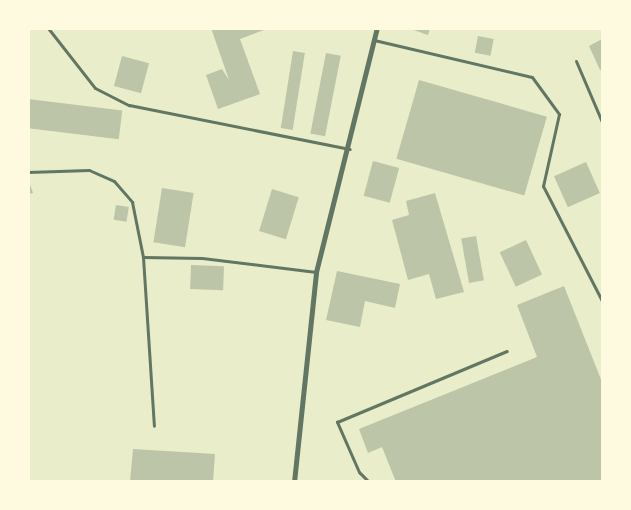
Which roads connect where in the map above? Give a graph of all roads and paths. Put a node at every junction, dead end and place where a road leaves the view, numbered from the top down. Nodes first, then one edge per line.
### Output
1 (48, 28) edge
2 (377, 28) edge
3 (375, 40) junction
4 (576, 61) dead end
5 (603, 122) edge
6 (350, 149) junction
7 (28, 172) edge
8 (144, 257) junction
9 (316, 272) junction
10 (603, 301) edge
11 (507, 351) dead end
12 (154, 426) dead end
13 (294, 482) edge
14 (369, 482) edge

1 - 6 lane
2 - 3 street
3 - 6 street
3 - 10 lane
4 - 5 lane
6 - 9 street
7 - 8 lane
8 - 9 lane
8 - 12 lane
9 - 13 street
11 - 14 lane

